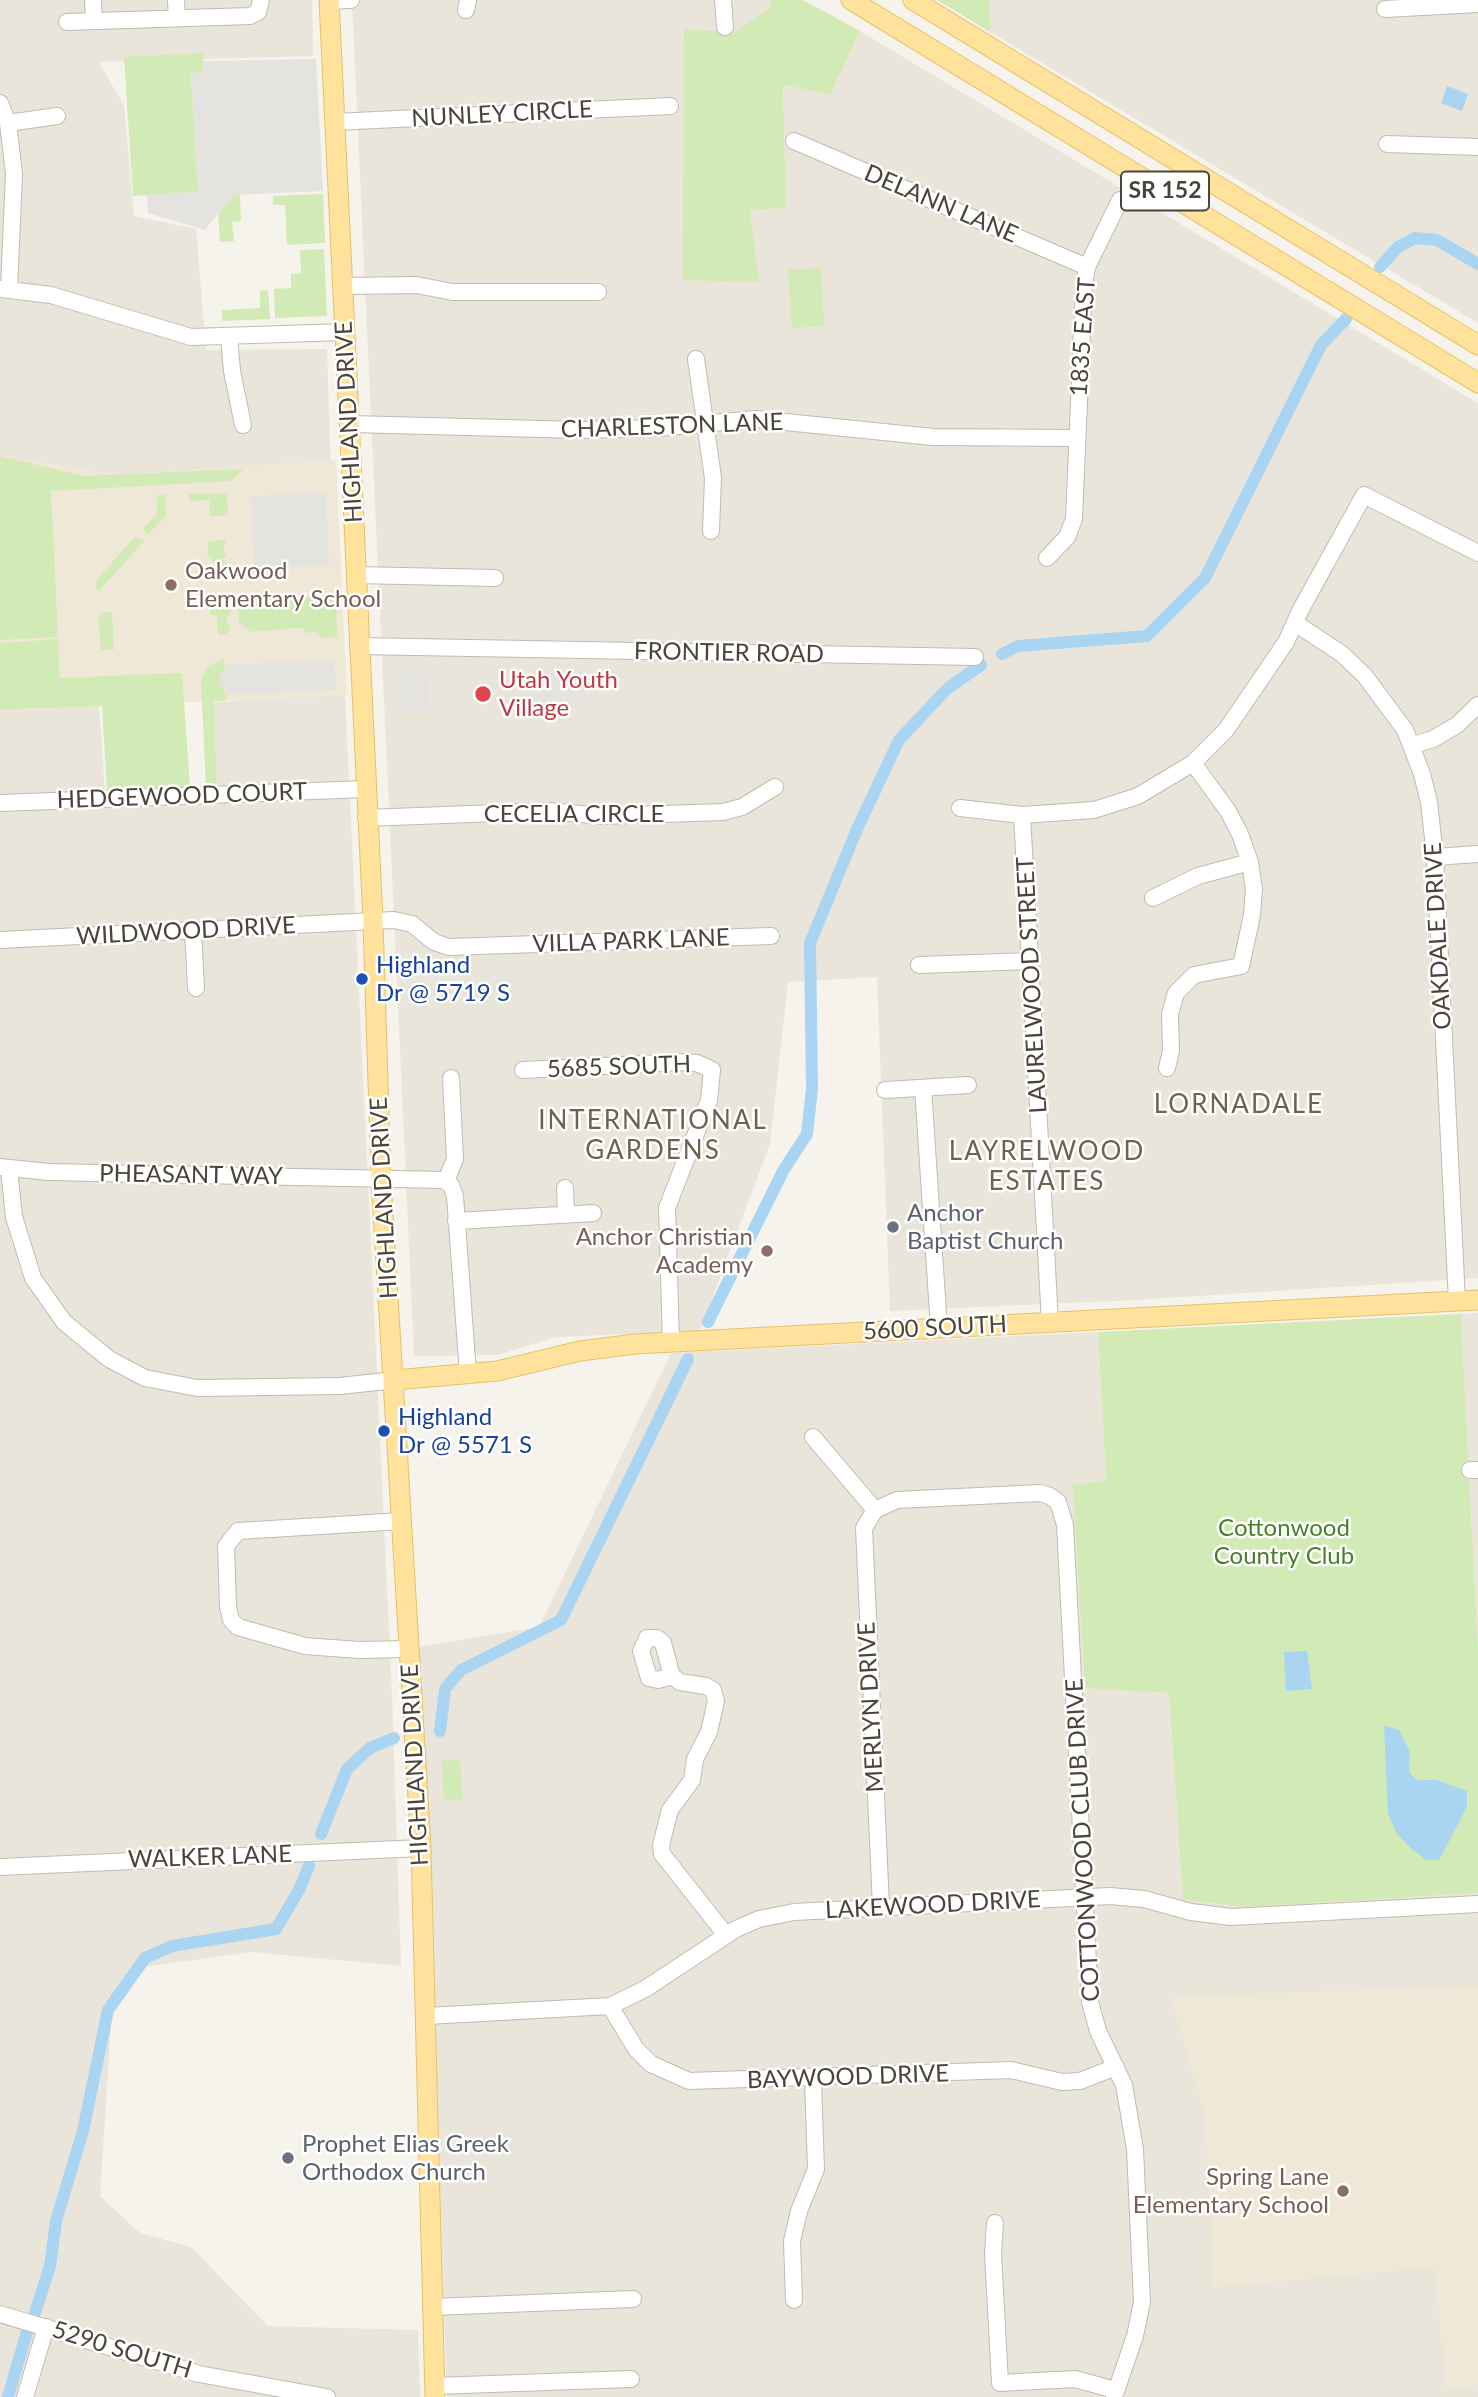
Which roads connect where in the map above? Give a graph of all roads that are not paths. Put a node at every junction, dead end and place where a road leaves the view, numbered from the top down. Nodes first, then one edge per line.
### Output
1 (93, 0) edge
2 (176, 0) edge
3 (261, 0) edge
4 (329, 0) edge
5 (351, 0) edge
6 (723, 0) edge
7 (851, 0) edge
8 (913, 0) edge
9 (1478, 4) edge
10 (1385, 9) dead end
11 (177, 18) junction
12 (94, 21) junction
13 (67, 23) dead end
14 (725, 27) dead end
15 (0, 103) edge
16 (670, 106) dead end
17 (57, 116) dead end
18 (334, 122) junction
19 (8, 123) junction
20 (794, 141) dead end
21 (1387, 144) dead end
22 (1478, 147) edge
23 (1120, 200) dead end
24 (1087, 267) junction
25 (342, 286) junction
26 (4, 289) edge
27 (598, 292) dead end
28 (345, 332) junction
29 (229, 337) junction
30 (1478, 345) edge
31 (696, 359) dead end
32 (1478, 383) edge
33 (706, 422) junction
34 (351, 424) junction
35 (243, 425) dead end
36 (1077, 438) junction
37 (710, 531) dead end
38 (1478, 554) edge
39 (1047, 558) dead end
40 (355, 575) junction
41 (495, 578) dead end
42 (1295, 624) junction
43 (358, 646) junction
44 (975, 657) dead end
45 (1478, 705) edge
46 (1413, 745) junction
47 (1193, 763) junction
48 (775, 787) dead end
49 (365, 789) junction
50 (0, 803) edge
51 (960, 808) dead end
52 (1022, 815) junction
53 (366, 818) junction
54 (1478, 854) edge
55 (1435, 858) junction
56 (1250, 862) junction
57 (1153, 898) dead end
58 (373, 921) junction
59 (193, 930) junction
60 (771, 936) dead end
61 (0, 940) edge
62 (1030, 961) junction
63 (919, 965) dead end
64 (196, 988) dead end
65 (1167, 1068) dead end
66 (523, 1070) dead end
67 (451, 1078) dead end
68 (968, 1085) dead end
69 (923, 1088) junction
70 (885, 1090) dead end
71 (5, 1168) edge
72 (381, 1179) junction
73 (446, 1181) junction
74 (565, 1188) dead end
75 (593, 1213) dead end
76 (566, 1215) junction
77 (456, 1221) junction
78 (1478, 1300) edge
79 (1457, 1301) junction
80 (1050, 1322) junction
81 (939, 1328) junction
82 (671, 1342) junction
83 (468, 1374) junction
84 (395, 1380) junction
85 (813, 1437) dead end
86 (875, 1510) junction
87 (402, 1521) junction
88 (409, 1648) junction
89 (672, 1676) dead end
90 (421, 1848) junction
91 (0, 1867) edge
92 (1085, 1897) junction
93 (1478, 1904) edge
94 (881, 1907) junction
95 (726, 1935) junction
96 (610, 2006) junction
97 (426, 2016) junction
98 (1116, 2067) junction
99 (813, 2079) junction
100 (995, 2223) dead end
101 (633, 2299) dead end
102 (794, 2300) dead end
103 (433, 2307) junction
104 (0, 2314) edge
105 (35, 2324) junction
106 (631, 2379) dead end
107 (435, 2391) edge
108 (1114, 2393) edge
109 (25, 2397) edge
110 (327, 2397) edge

1 - 12 street
2 - 11 street
3 - 11 street
4 - 5 street
4 - 18 main road, HIGHLAND DRIVE
6 - 14 street
7 - 32 main road, SR 152
8 - 30 main road, SR 152
9 - 10 street
11 - 12 street
12 - 13 street
15 - 19 street
16 - 18 street, NUNLEY CIRCLE
17 - 19 street
18 - 25 main road, HIGHLAND DRIVE
19 - 26 street
20 - 24 street, DELANN LANE
21 - 22 street
23 - 24 street, 1835 EAST
24 - 36 street, 1835 EAST
25 - 27 street
25 - 28 main road, HIGHLAND DRIVE
26 - 29 street
28 - 29 street
28 - 34 main road, HIGHLAND DRIVE
29 - 35 street
31 - 33 street
33 - 34 street, CHARLESTON LANE
33 - 36 street, CHARLESTON LANE
33 - 37 street
34 - 40 main road, HIGHLAND DRIVE
36 - 39 street, 1835 EAST
38 - 42 street
40 - 41 street
40 - 43 main road, HIGHLAND DRIVE
42 - 46 street, OAKDALE DRIVE
42 - 47 street
43 - 44 street, FRONTIER ROAD
43 - 49 main road, HIGHLAND DRIVE
45 - 46 street
46 - 55 street, OAKDALE DRIVE
47 - 52 street
47 - 56 street
48 - 53 street, CECELIA CIRCLE
49 - 50 street, HEDGEWOOD COURT
49 - 53 main road, HIGHLAND DRIVE
51 - 52 street
52 - 62 street, LAURELWOOD STREET
53 - 58 main road, HIGHLAND DRIVE
54 - 55 street
55 - 79 street, OAKDALE DRIVE
56 - 57 street
56 - 65 street
58 - 59 street, WILDWOOD DRIVE
58 - 60 street, VILLA PARK LANE
58 - 72 main road, HIGHLAND DRIVE
59 - 61 street, WILDWOOD DRIVE
59 - 64 street
62 - 63 street
62 - 80 street, LAURELWOOD STREET
66 - 82 street, 5685 SOUTH
67 - 73 street
68 - 69 street
69 - 70 street
69 - 81 street
71 - 72 street, PHEASANT WAY
71 - 84 street
72 - 73 street, PHEASANT WAY
72 - 84 main road, HIGHLAND DRIVE
73 - 77 street
74 - 76 street
75 - 76 street
76 - 77 street
77 - 83 street
78 - 79 main road, 5600 SOUTH
79 - 80 main road, 5600 SOUTH
80 - 81 main road, 5600 SOUTH
81 - 82 main road, 5600 SOUTH
82 - 83 main road, 5600 SOUTH
83 - 84 main road, 5600 SOUTH
84 - 87 main road, HIGHLAND DRIVE
85 - 86 street
86 - 92 street, COTTONWOOD CLUB DRIVE
86 - 94 street, MERLYN DRIVE
87 - 88 main road, HIGHLAND DRIVE
87 - 88 street
88 - 90 main road, HIGHLAND DRIVE
89 - 95 street
90 - 91 street, WALKER LANE
90 - 97 main road, HIGHLAND DRIVE
92 - 93 street, LAKEWOOD DRIVE
92 - 94 street, LAKEWOOD DRIVE
92 - 98 street, COTTONWOOD CLUB DRIVE
94 - 95 street, LAKEWOOD DRIVE
95 - 96 street, LAKEWOOD DRIVE
96 - 97 street, LAKEWOOD DRIVE
96 - 99 street, BAYWOOD DRIVE
97 - 103 main road, HIGHLAND DRIVE
98 - 99 street, BAYWOOD DRIVE
98 - 108 street, COTTONWOOD CLUB DRIVE
99 - 102 street
100 - 108 street
101 - 103 street
103 - 107 main road, HIGHLAND DRIVE
104 - 105 street, 5290 SOUTH
105 - 109 street
105 - 110 street, 5290 SOUTH
106 - 107 street

